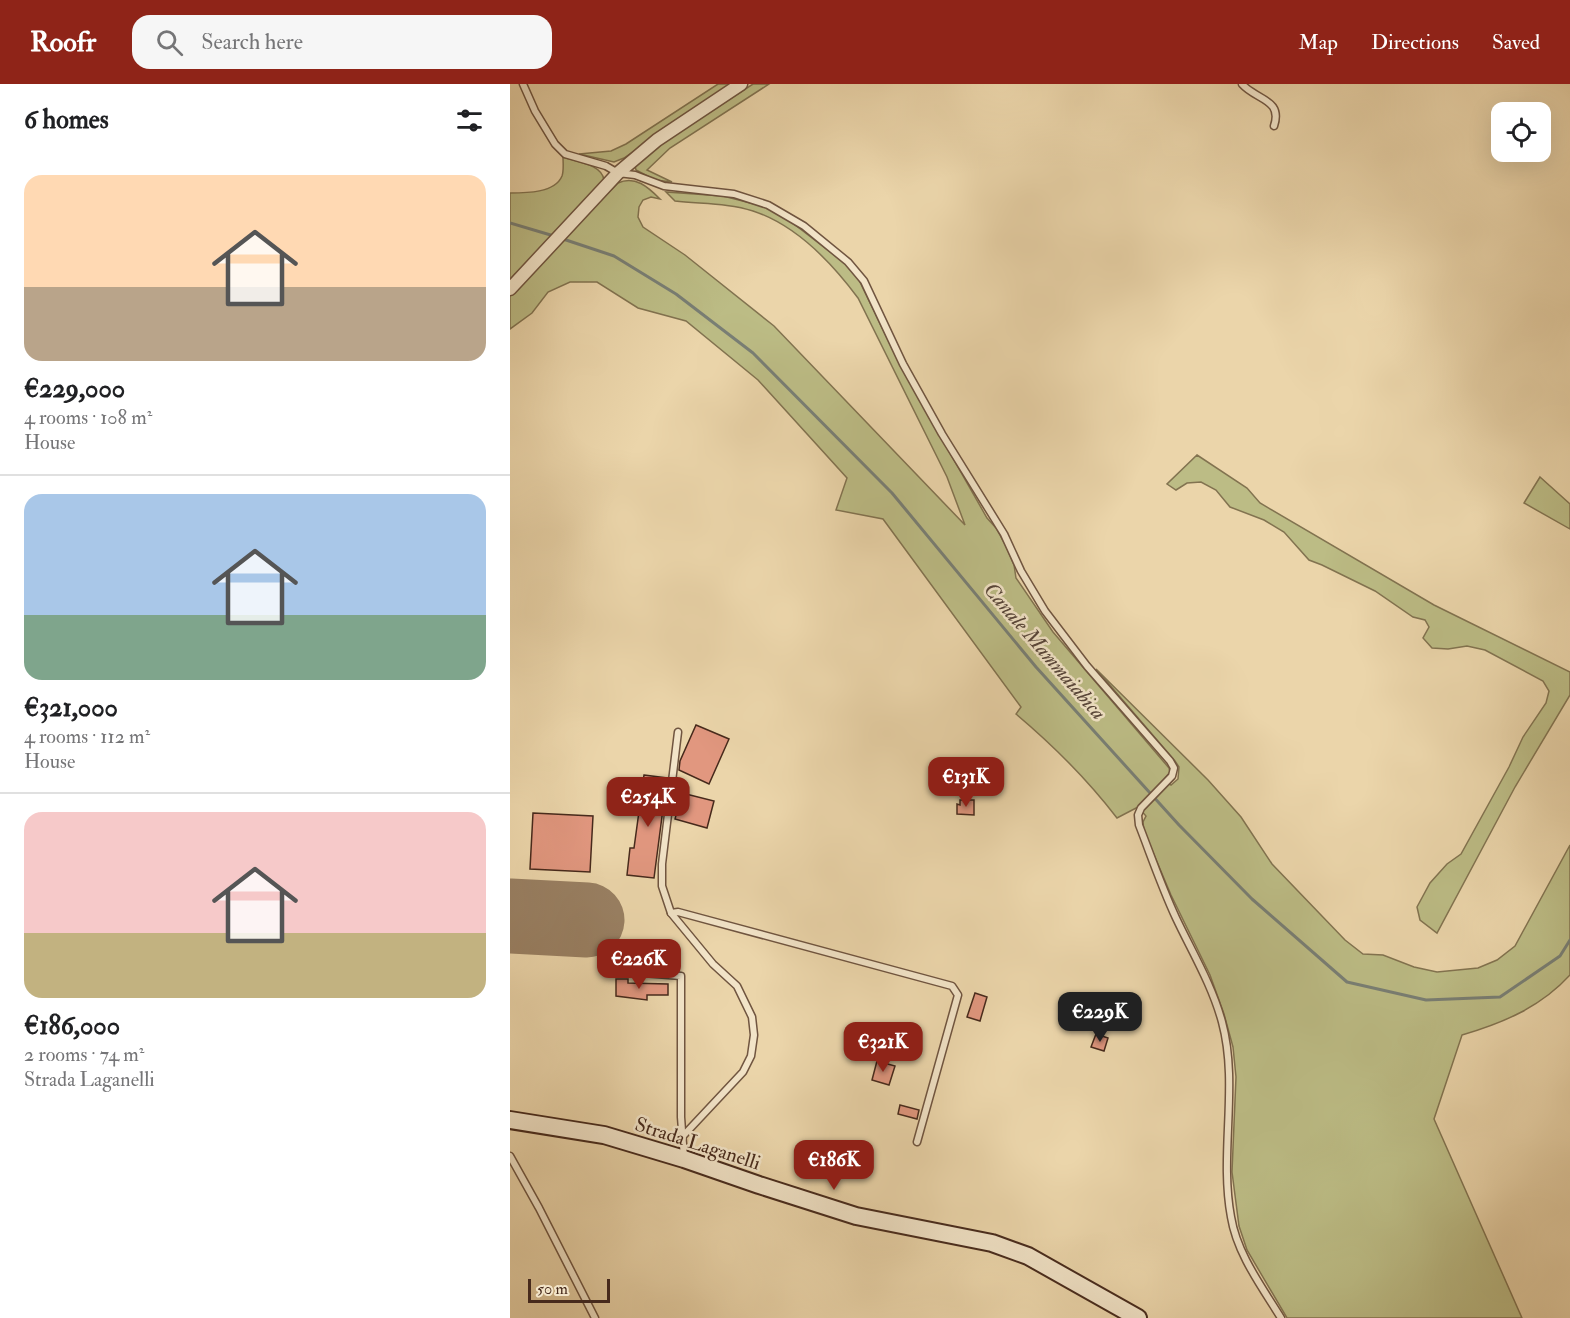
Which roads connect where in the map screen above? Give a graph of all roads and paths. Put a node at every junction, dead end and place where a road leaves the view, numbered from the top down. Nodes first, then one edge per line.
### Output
1 (523, 84) edge
2 (741, 84) edge
3 (1242, 84) edge
4 (1274, 126) dead end
5 (618, 173) junction
6 (510, 289) edge
7 (678, 732) dead end
8 (670, 914) junction
9 (617, 967) dead end
10 (510, 1120) edge
11 (683, 1136) junction
12 (917, 1142) dead end
13 (510, 1156) edge
14 (684, 1159) junction
15 (595, 1318) edge
16 (1138, 1318) edge
17 (1281, 1318) edge

1 - 5 lane
2 - 5 street
3 - 4 lane
5 - 6 street
5 - 17 lane
7 - 8 lane
8 - 11 lane
8 - 12 lane
9 - 11 lane
10 - 14 street, Strada Laganelli
11 - 14 lane
13 - 15 lane
14 - 16 street, Strada Laganelli

